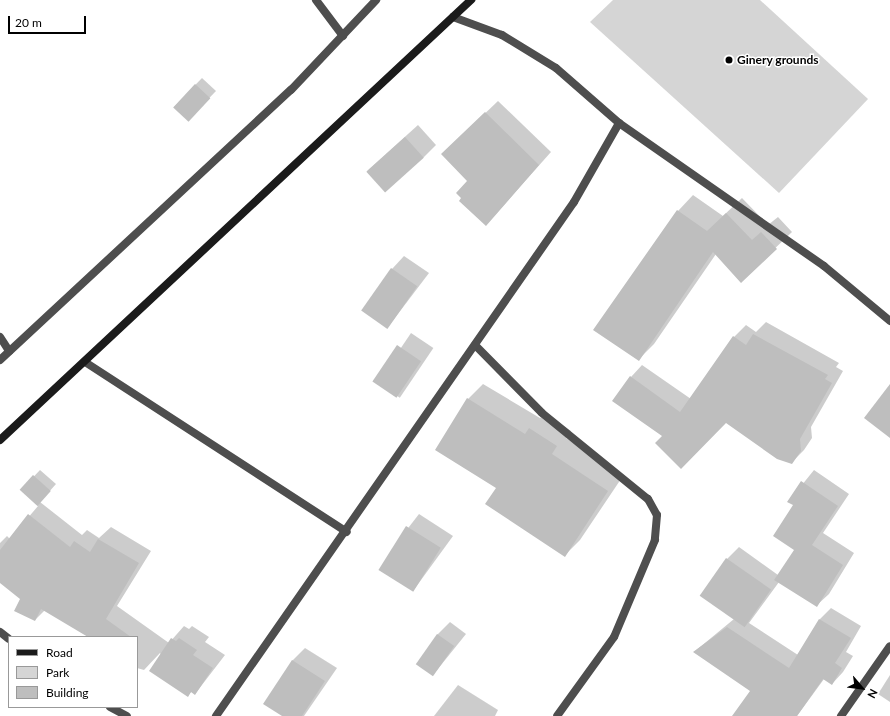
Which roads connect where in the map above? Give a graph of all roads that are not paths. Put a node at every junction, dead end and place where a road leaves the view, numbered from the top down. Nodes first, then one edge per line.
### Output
1 (316, 0) edge
2 (376, 0) edge
3 (471, 0) edge
4 (453, 17) junction
5 (343, 36) junction
6 (620, 123) junction
7 (890, 321) edge
8 (0, 337) edge
9 (475, 345) junction
10 (9, 351) junction
11 (0, 360) edge
12 (85, 362) junction
13 (0, 440) edge
14 (347, 532) junction
15 (0, 632) edge
16 (8, 639) edge
17 (890, 646) edge
18 (112, 708) edge
19 (127, 716) edge
20 (216, 716) edge
21 (557, 716) edge
22 (841, 716) edge

1 - 5 street
2 - 5 street
3 - 4 main road
4 - 6 street
4 - 12 main road
5 - 10 street
6 - 7 street
6 - 9 street
8 - 10 street
9 - 14 street
9 - 21 street
10 - 11 street
12 - 13 main road
12 - 14 street
14 - 20 street
15 - 16 street
17 - 22 street
18 - 19 street

